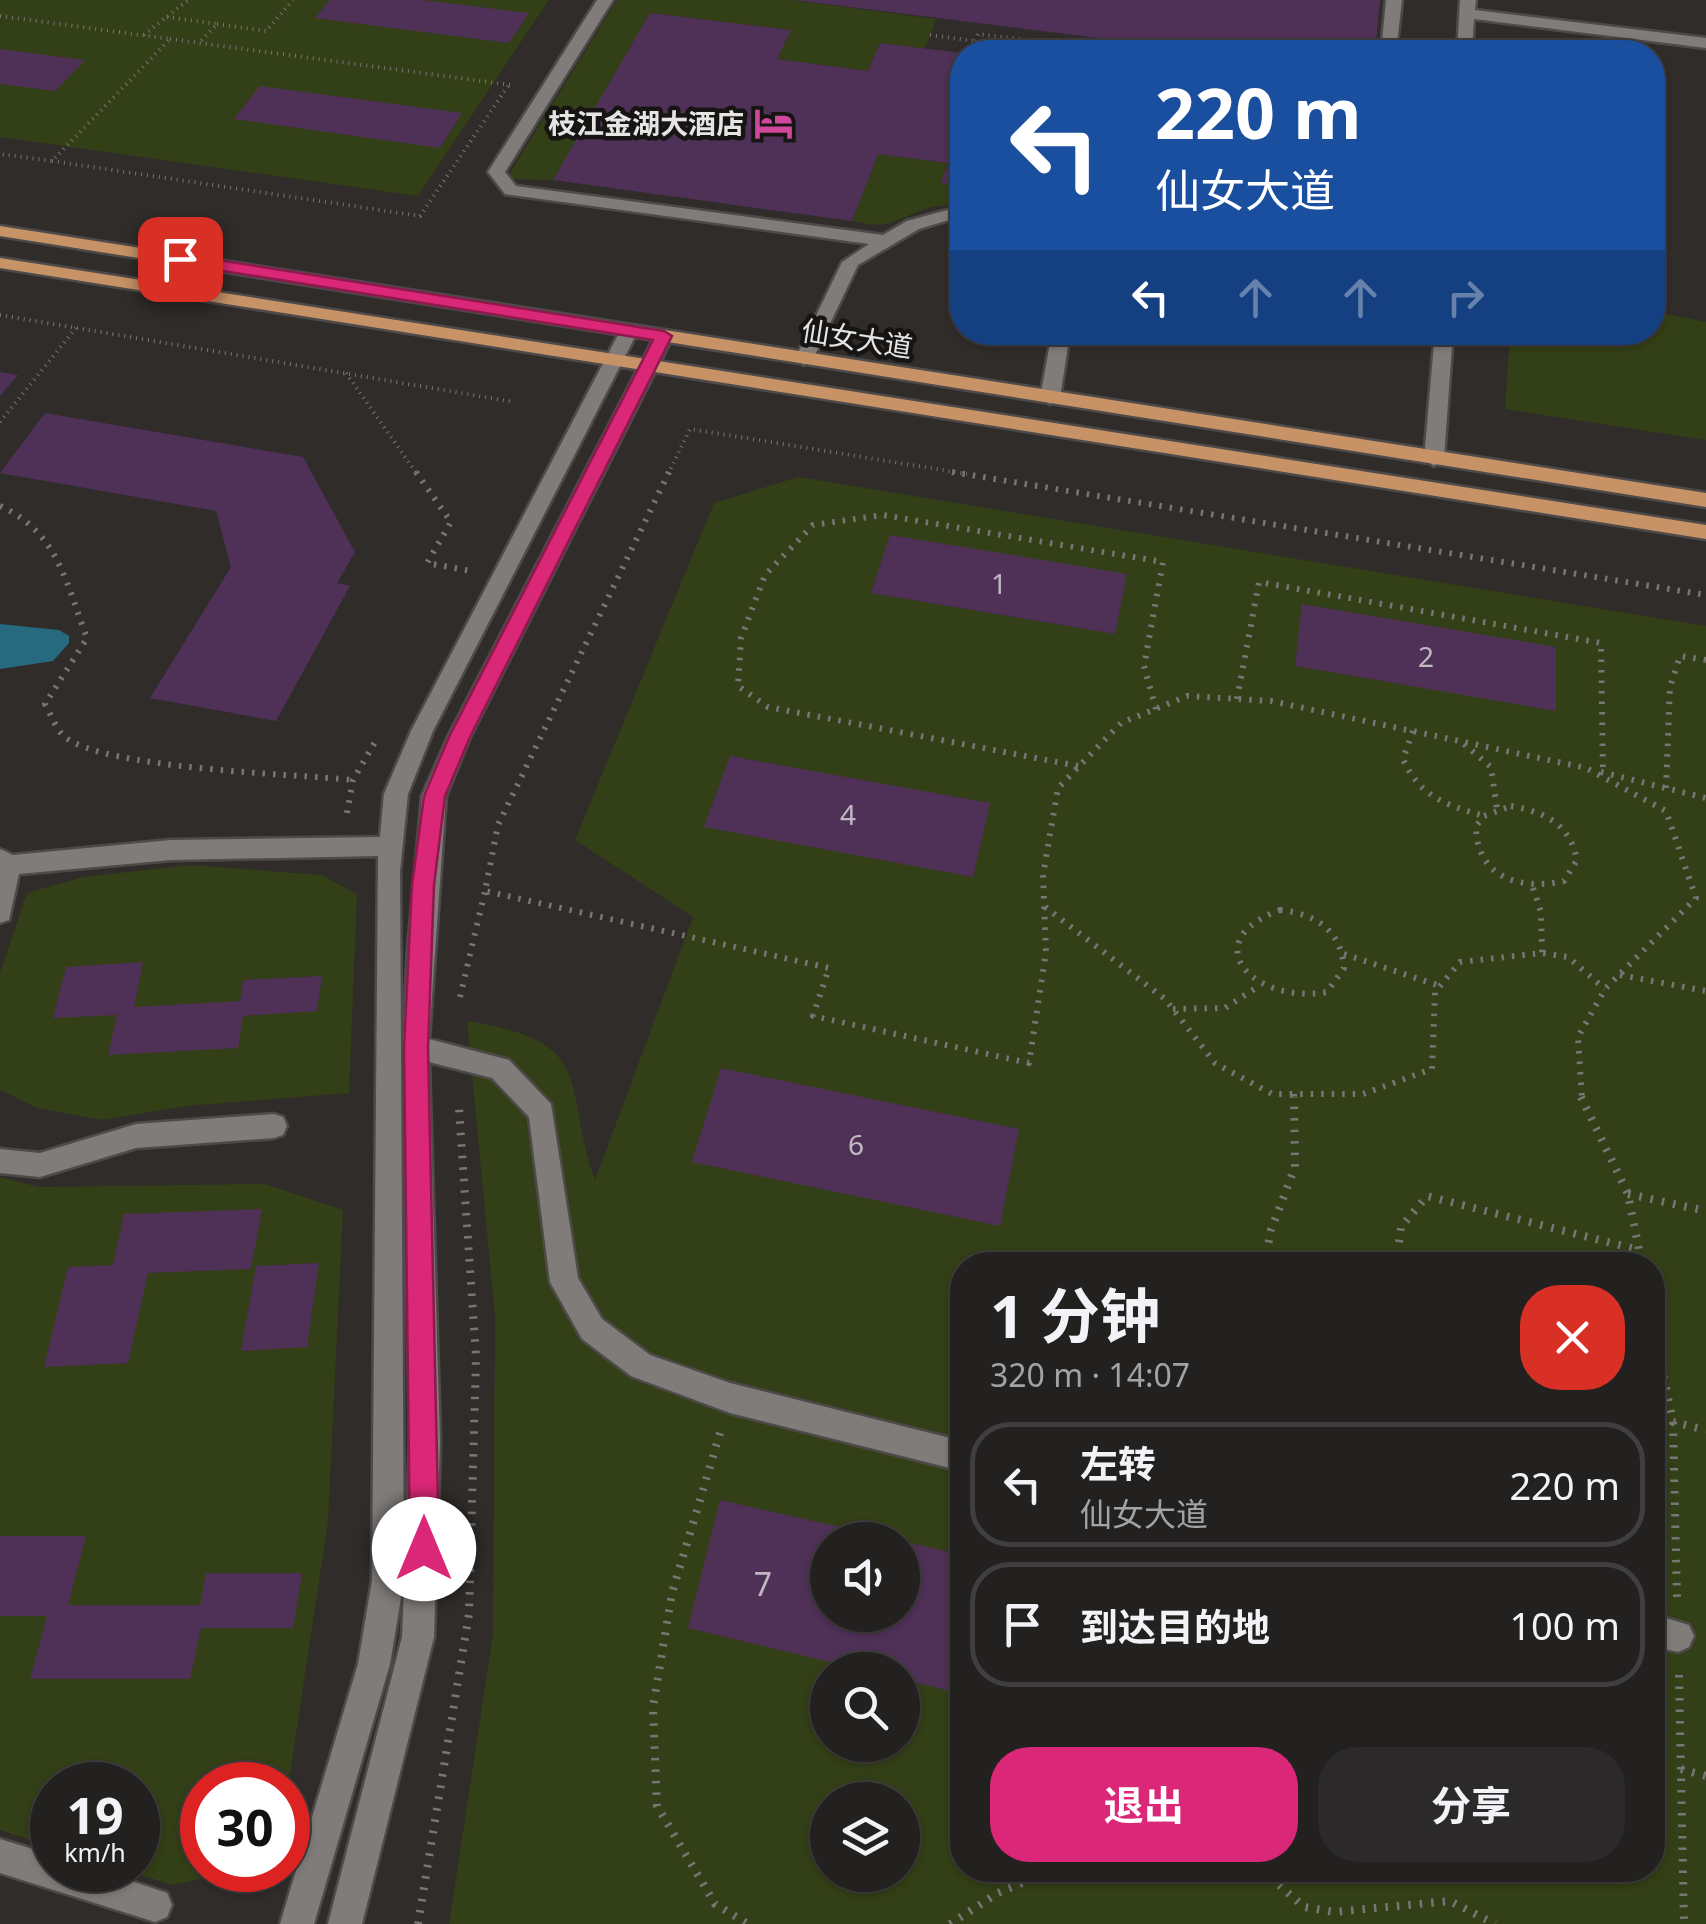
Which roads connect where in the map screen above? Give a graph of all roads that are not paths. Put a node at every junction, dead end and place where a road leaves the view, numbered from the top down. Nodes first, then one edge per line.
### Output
1 (605, 0) edge
2 (1394, 0) edge
3 (1467, 7) edge
4 (1391, 40) edge
5 (1465, 40) edge
6 (1706, 43) edge
7 (950, 214) edge
8 (0, 230) edge
9 (887, 241) junction
10 (0, 263) edge
11 (629, 330) junction
12 (664, 336) junction
13 (1059, 345) edge
14 (1443, 345) edge
15 (614, 359) junction
16 (804, 359) junction
17 (648, 364) junction
18 (1050, 398) junction
19 (1434, 459) junction
20 (1706, 500) edge
21 (1706, 532) edge
22 (390, 846) junction
23 (3, 864) edge
24 (0, 914) edge
25 (416, 1048) junction
26 (274, 1126) dead end
27 (0, 1161) edge
28 (950, 1453) edge
29 (0, 1856) edge
30 (155, 1905) dead end
31 (297, 1924) edge
32 (345, 1924) edge

1 - 9 street
2 - 4 street
3 - 5 street
3 - 6 street
7 - 9 street
8 - 11 main road, 仙女大道
9 - 16 street
10 - 15 main road, 仙女大道
11 - 12 main road, 仙女大道
11 - 15 street
12 - 16 main road, 仙女大道
12 - 17 street
13 - 18 street
14 - 19 street
15 - 17 main road, 仙女大道
15 - 22 street
16 - 18 main road, 仙女大道
17 - 21 main road, 仙女大道
17 - 25 street
18 - 19 main road, 仙女大道
19 - 20 main road, 仙女大道
22 - 23 street
22 - 31 street
23 - 24 street
25 - 28 street
25 - 32 street
26 - 27 street
29 - 30 street

